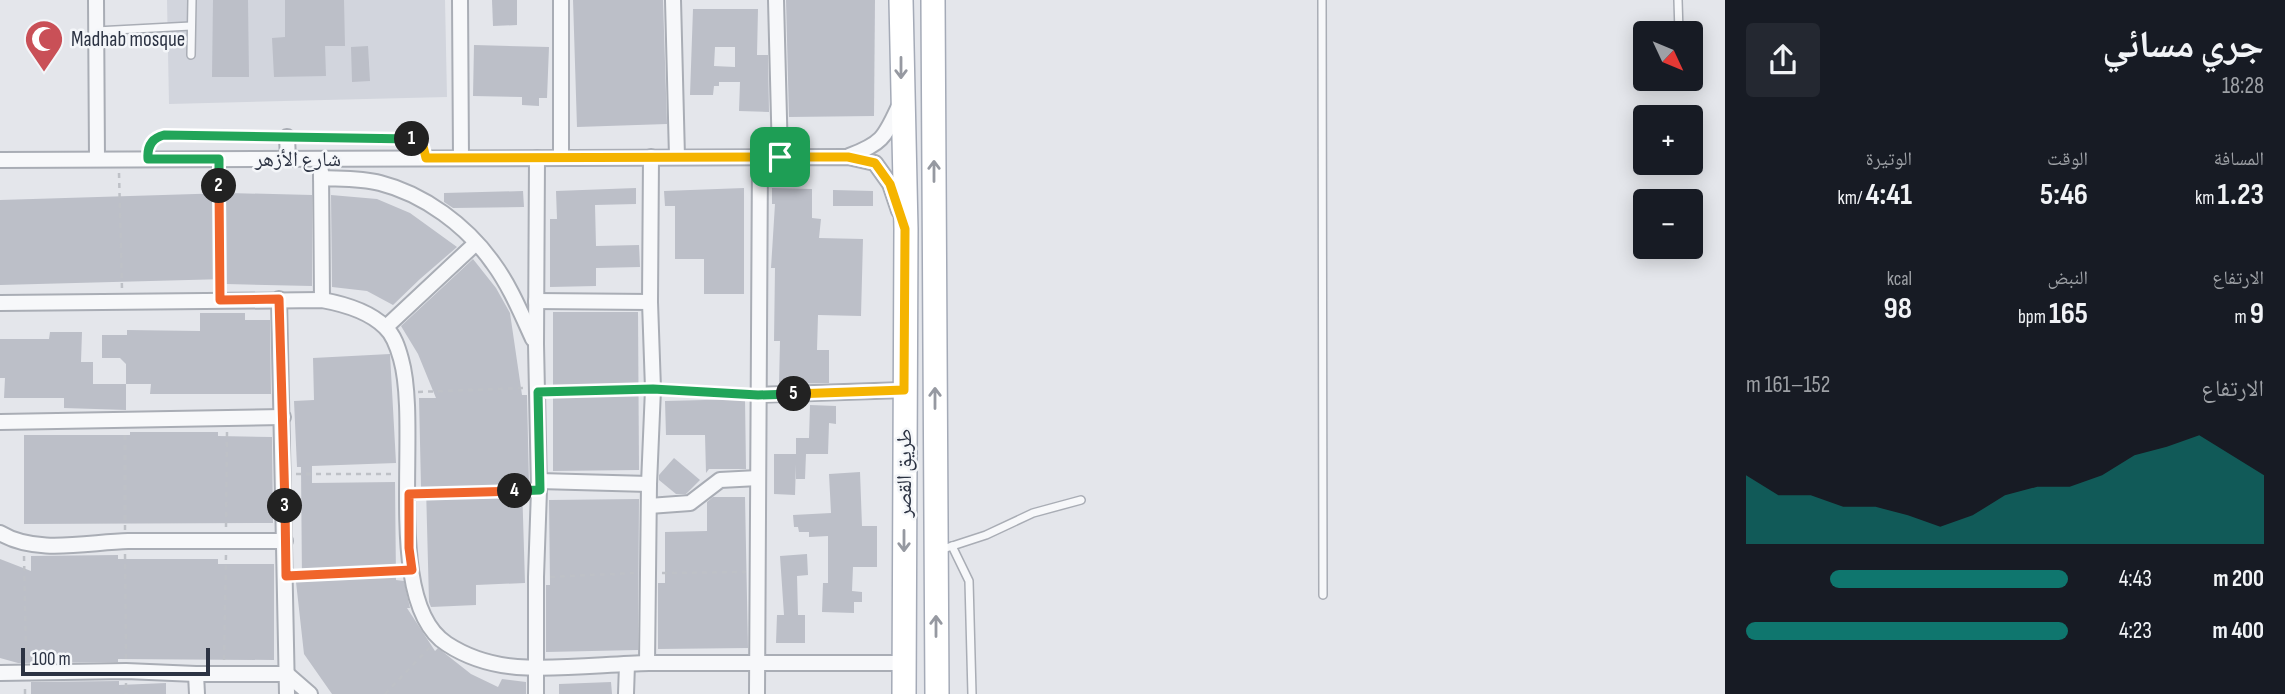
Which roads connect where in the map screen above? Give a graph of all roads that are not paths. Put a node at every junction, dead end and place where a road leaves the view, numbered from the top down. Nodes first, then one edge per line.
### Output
1 (96, 0) edge
2 (191, 0) edge
3 (460, 0) edge
4 (561, 0) edge
5 (673, 0) edge
6 (776, 0) edge
7 (901, 0) edge
8 (933, 0) edge
9 (1322, 0) edge
10 (1678, 0) edge
11 (1679, 21) edge
12 (191, 26) junction
13 (96, 31) junction
14 (191, 55) dead end
15 (902, 101) junction
16 (287, 137) junction
17 (651, 157) junction
18 (677, 157) junction
19 (760, 157) junction
20 (780, 157) junction
21 (848, 157) junction
22 (426, 158) junction
23 (461, 158) junction
24 (537, 158) junction
25 (561, 158) junction
26 (0, 159) edge
27 (97, 159) junction
28 (148, 159) junction
29 (288, 159) junction
30 (321, 159) junction
31 (321, 178) junction
32 (905, 229) junction
33 (476, 243) junction
34 (279, 299) junction
35 (322, 300) junction
36 (536, 302) junction
37 (650, 302) junction
38 (0, 303) edge
39 (386, 327) junction
40 (536, 344) junction
41 (904, 390) junction
42 (758, 395) junction
43 (283, 417) junction
44 (0, 422) edge
45 (758, 478) junction
46 (649, 484) junction
47 (539, 486) junction
48 (1081, 500) dead end
49 (649, 506) junction
50 (0, 533) edge
51 (285, 541) junction
52 (944, 549) junction
53 (1323, 595) dead end
54 (648, 663) junction
55 (756, 663) junction
56 (904, 663) junction
57 (627, 664) junction
58 (536, 667) junction
59 (0, 673) edge
60 (196, 674) junction
61 (287, 674) junction
62 (197, 694) edge
63 (287, 694) edge
64 (310, 694) edge
65 (536, 694) edge
66 (626, 694) edge
67 (757, 694) edge
68 (904, 694) edge
69 (937, 694) edge
70 (972, 694) edge

1 - 13 street
2 - 12 lane
3 - 23 street
4 - 25 street
5 - 18 street
6 - 20 street
7 -> 15 main road, طريق القصر
52 -> 8 main road, طريق القصر
9 - 53 lane
10 - 11 lane
12 - 13 lane
12 - 14 lane
13 - 27 street
15 - 21 street, شارع الأزهر
15 - 32 main road, طريق القصر
16 - 22 lane
16 - 28 lane
16 - 29 street
17 - 18 street, شارع الأزهر
17 - 25 street, شارع الأزهر
17 - 37 street
18 - 19 street, شارع الأزهر
19 - 20 street, شارع الأزهر
19 - 42 street
20 - 21 street, شارع الأزهر
21 - 32 street, شارع الأزهر
22 - 23 street, شارع الأزهر
22 - 30 street, شارع الأزهر
23 - 24 street, شارع الأزهر
24 - 25 street, شارع الأزهر
24 - 36 street
26 - 27 street, شارع الأزهر
27 - 28 street, شارع الأزهر
28 - 29 street, شارع الأزهر
29 - 30 street, شارع الأزهر
30 - 31 street
31 - 33 street
31 - 35 street
32 - 41 main road, طريق القصر
33 - 39 street
33 - 40 street
34 - 35 street
34 - 38 street
34 - 43 street
35 - 39 street
36 - 37 street
36 - 40 street
37 - 46 street
39 - 58 street
40 - 47 street
41 - 42 street
41 -> 56 main road, طريق القصر
42 - 45 street
43 - 44 street
43 - 51 street
45 - 49 street
45 - 55 street
46 - 47 street
46 - 49 street
47 - 58 street
48 - 52 lane
49 - 54 street
50 - 51 street
51 - 61 street
69 -> 52 main road, طريق القصر
52 - 70 lane
54 - 55 street
54 - 57 street
55 - 56 street
55 - 67 street
56 - 68 main road, طريق القصر
57 - 58 street
57 - 66 street
58 - 65 street
59 - 60 street
60 - 61 street
60 - 62 street
61 - 63 street
61 - 64 street

